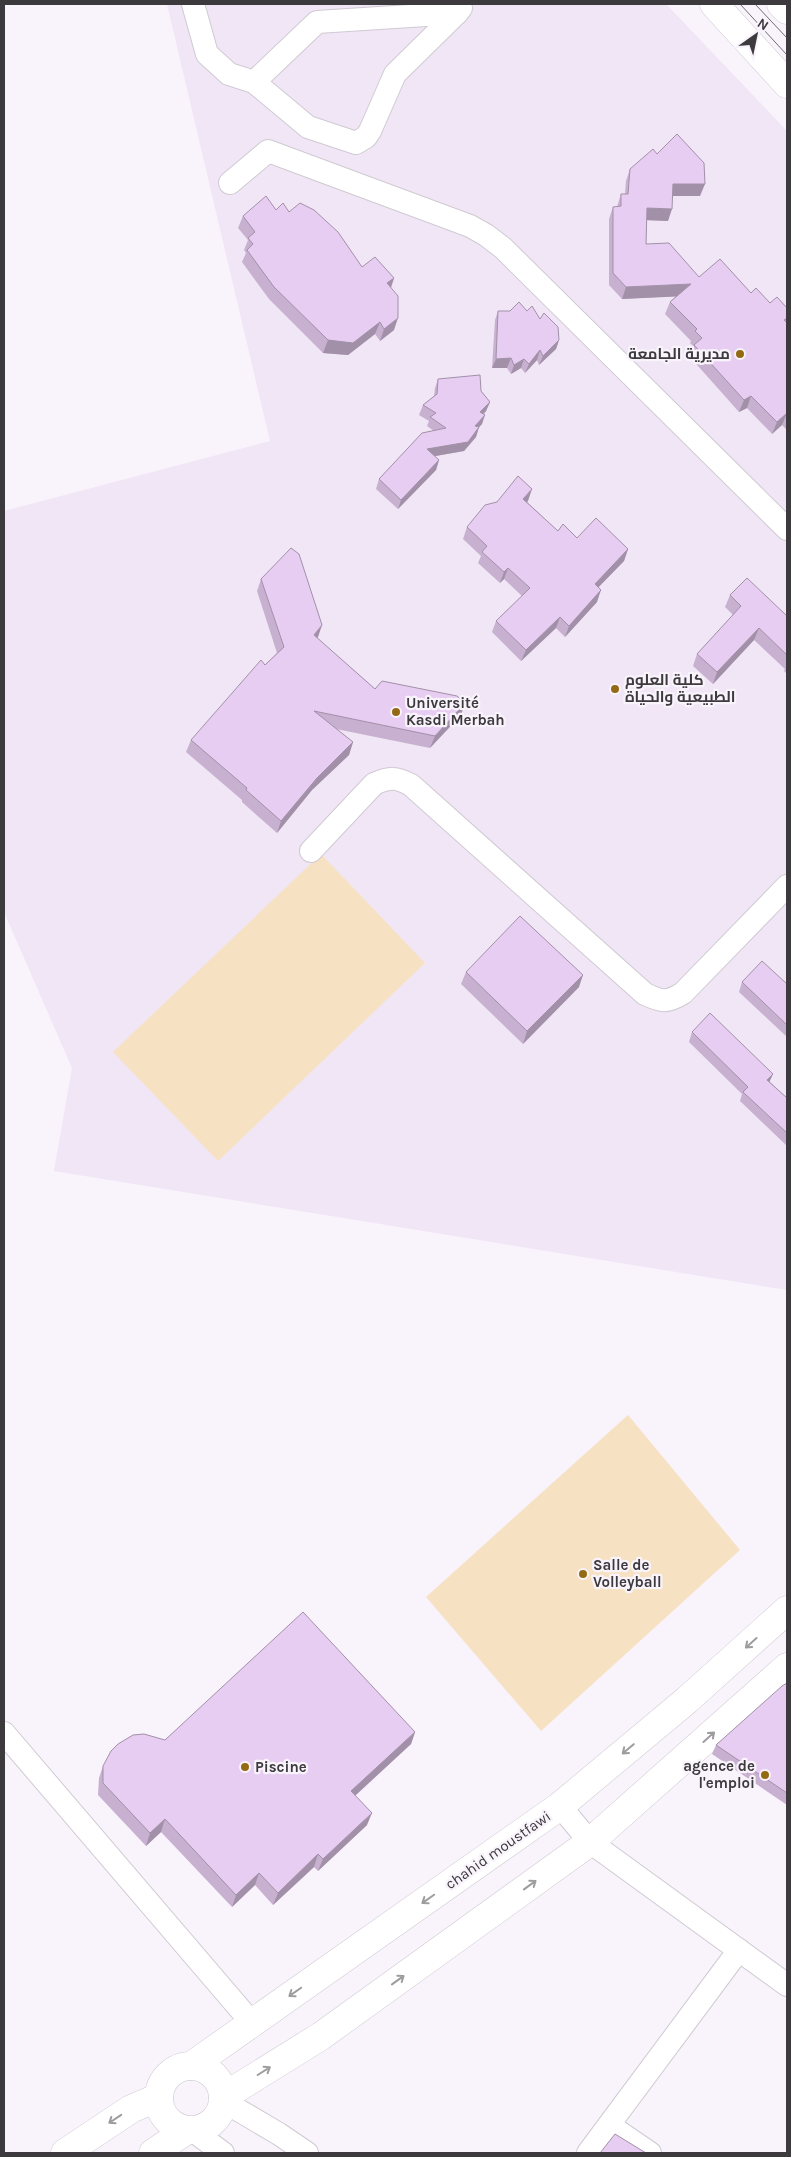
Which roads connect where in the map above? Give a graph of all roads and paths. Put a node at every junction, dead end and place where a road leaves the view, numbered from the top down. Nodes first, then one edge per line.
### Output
1 (193, 4) edge
2 (714, 4) edge
3 (781, 4) edge
4 (461, 8) edge
5 (787, 10) edge
6 (254, 82) junction
7 (787, 84) edge
8 (230, 183) dead end
9 (787, 529) edge
10 (311, 851) dead end
11 (787, 886) edge
12 (787, 1610) edge
13 (787, 1667) edge
14 (4, 1732) edge
15 (560, 1806) junction
16 (590, 1842) junction
17 (739, 1950) junction
18 (787, 1985) edge
19 (252, 2023) junction
20 (191, 2066) junction
21 (159, 2098) junction
22 (223, 2099) junction
23 (609, 2125) junction
24 (190, 2130) junction
25 (65, 2153) edge
26 (152, 2153) edge
27 (223, 2153) edge
28 (307, 2153) edge
29 (588, 2153) edge
30 (650, 2153) edge

1 - 6 street
2 - 7 main road
3 - 5 main road
4 - 6 street
4 - 6 street
8 - 9 street
10 - 11 street
12 -> 15 main road, chahid moustfawi
16 -> 13 main road
14 - 19 street
15 - 16 street
15 -> 19 main road, chahid moustfawi
16 - 17 street
22 -> 16 main road
17 - 18 street
17 - 23 street
19 - 20 main road, chahid moustfawi
20 - 21 main road
20 - 22 main road
21 - 24 main road
21 -> 25 main road
22 - 24 main road
22 - 28 street
23 - 29 street
23 - 30 street
24 - 26 main road
24 - 27 street

